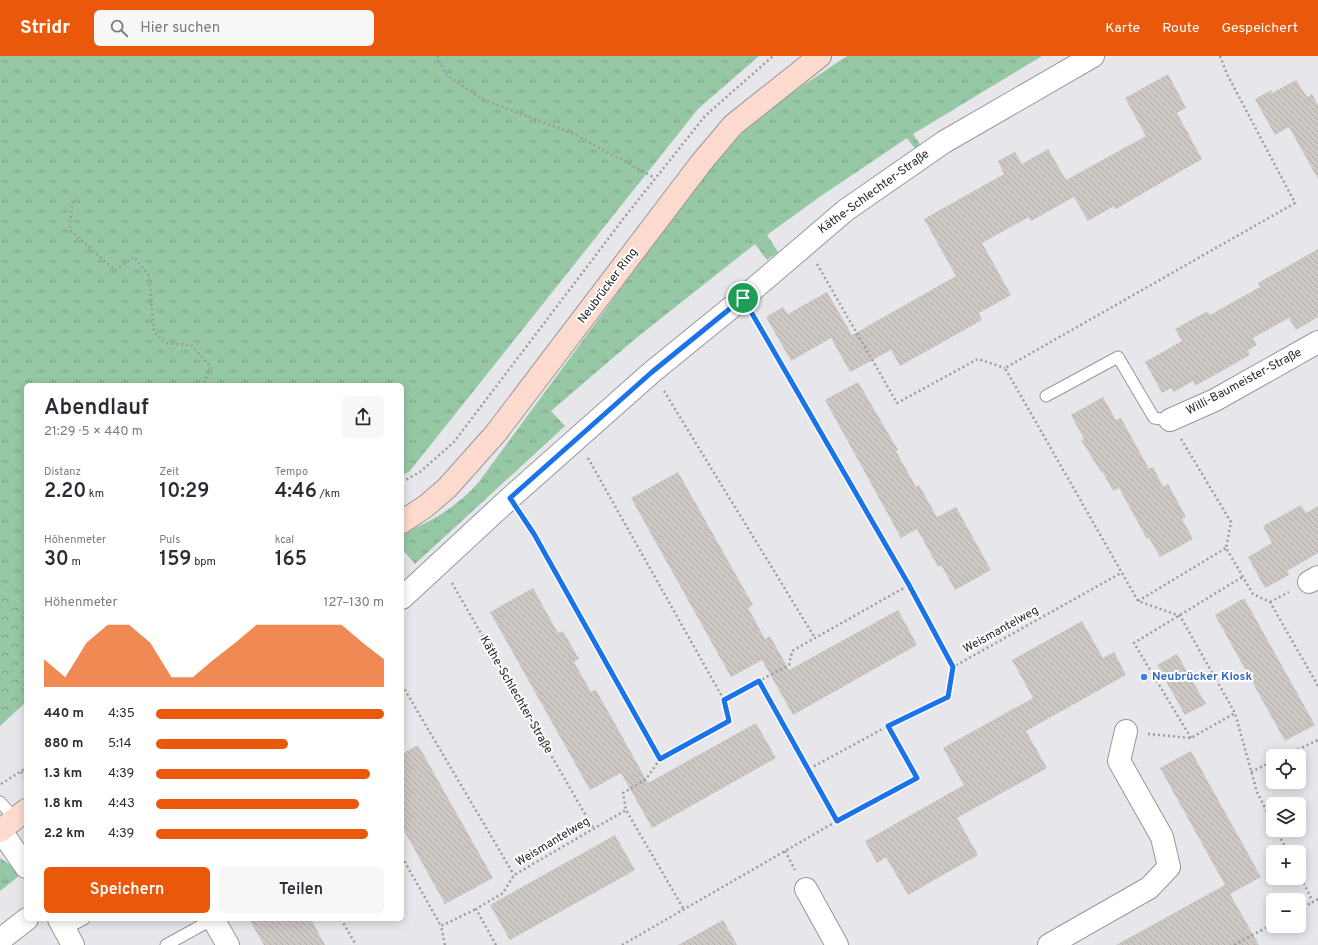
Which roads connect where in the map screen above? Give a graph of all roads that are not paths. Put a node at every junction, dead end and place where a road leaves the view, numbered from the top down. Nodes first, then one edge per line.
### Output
1 (820, 56) edge
2 (1094, 56) edge
3 (1318, 342) edge
4 (1046, 396) dead end
5 (1170, 420) joint
6 (404, 521) edge
7 (404, 596) edge
8 (1126, 731) road end
9 (0, 802) edge
10 (10, 823) edge
11 (24, 862) edge
12 (806, 890) dead end
13 (24, 921) edge
14 (81, 921) edge
15 (209, 921) edge
16 (214, 921) edge
17 (66, 931) edge
18 (0, 940) edge
19 (166, 945) edge
20 (228, 945) edge
21 (837, 945) edge
22 (1049, 945) edge

1 - 6 main road, Neubrücker Ring
2 - 7 street, Käthe-Schlechter-Straße
3 - 5 street, Willi-Baumeister-Straße
4 - 5 lane
8 - 22 street
9 - 10 lane
10 - 11 street
12 - 21 street
13 - 18 street
14 - 17 lane
15 - 19 lane
16 - 20 street

